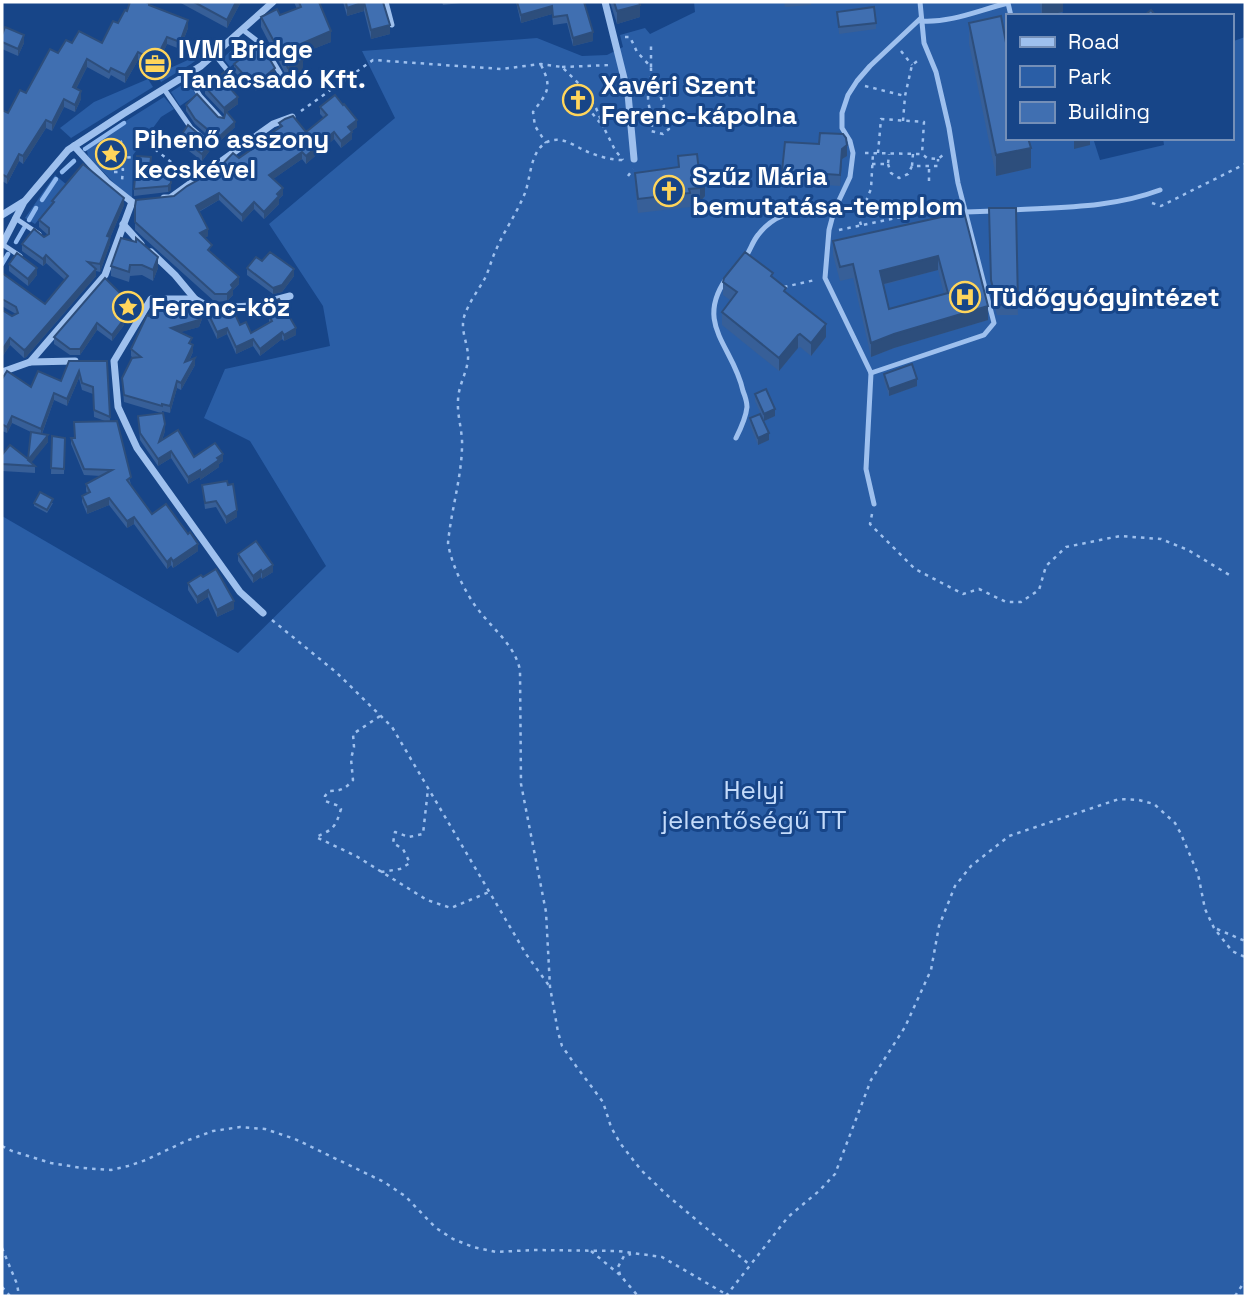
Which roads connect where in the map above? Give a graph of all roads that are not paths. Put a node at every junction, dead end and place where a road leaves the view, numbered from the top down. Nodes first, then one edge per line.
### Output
1 (273, 2) edge
2 (386, 2) edge
3 (604, 2) edge
4 (920, 2) edge
5 (1011, 14) edge
6 (921, 20) junction
7 (392, 25) edge
8 (243, 30) junction
9 (215, 55) junction
10 (187, 74) junction
11 (283, 85) dead end
12 (240, 86) dead end
13 (164, 89) junction
14 (292, 117) edge
15 (221, 119) edge
16 (210, 144) edge
17 (74, 146) junction
18 (634, 159) dead end
19 (1160, 190) dead end
20 (157, 199) edge
21 (145, 200) edge
22 (24, 202) junction
23 (132, 202) junction
24 (834, 211) junction
25 (966, 212) junction
26 (2, 215) edge
27 (15, 218) junction
28 (123, 224) junction
29 (45, 239) edge
30 (2, 245) edge
31 (25, 260) edge
32 (740, 262) edge
33 (734, 270) edge
34 (290, 296) dead end
35 (195, 299) junction
36 (78, 361) edge
37 (102, 361) edge
38 (114, 361) junction
39 (30, 362) junction
40 (2, 372) edge
41 (871, 373) junction
42 (736, 438) dead end
43 (874, 504) road end
44 (264, 613) road end

1 - 8 street
2 - 7 lane
3 - 18 street
4 - 6 lane
5 - 6 lane
6 - 24 lane
6 - 25 lane
8 - 9 street
8 - 11 lane
9 - 10 street
9 - 12 lane
10 - 13 street
10 - 15 lane
13 - 16 lane
13 - 17 street
14 - 20 street
17 - 22 street
17 - 23 street
19 - 25 lane
21 - 23 street
22 - 26 street
22 - 27 street
23 - 28 street
24 - 32 lane
24 - 41 lane
25 - 41 lane
27 - 29 lane
27 - 30 street
28 - 35 street
28 - 39 street
30 - 31 lane
33 - 42 lane
34 - 35 street
35 - 38 street
36 - 39 street
37 - 38 street
38 - 44 street
39 - 40 street
41 - 43 lane

